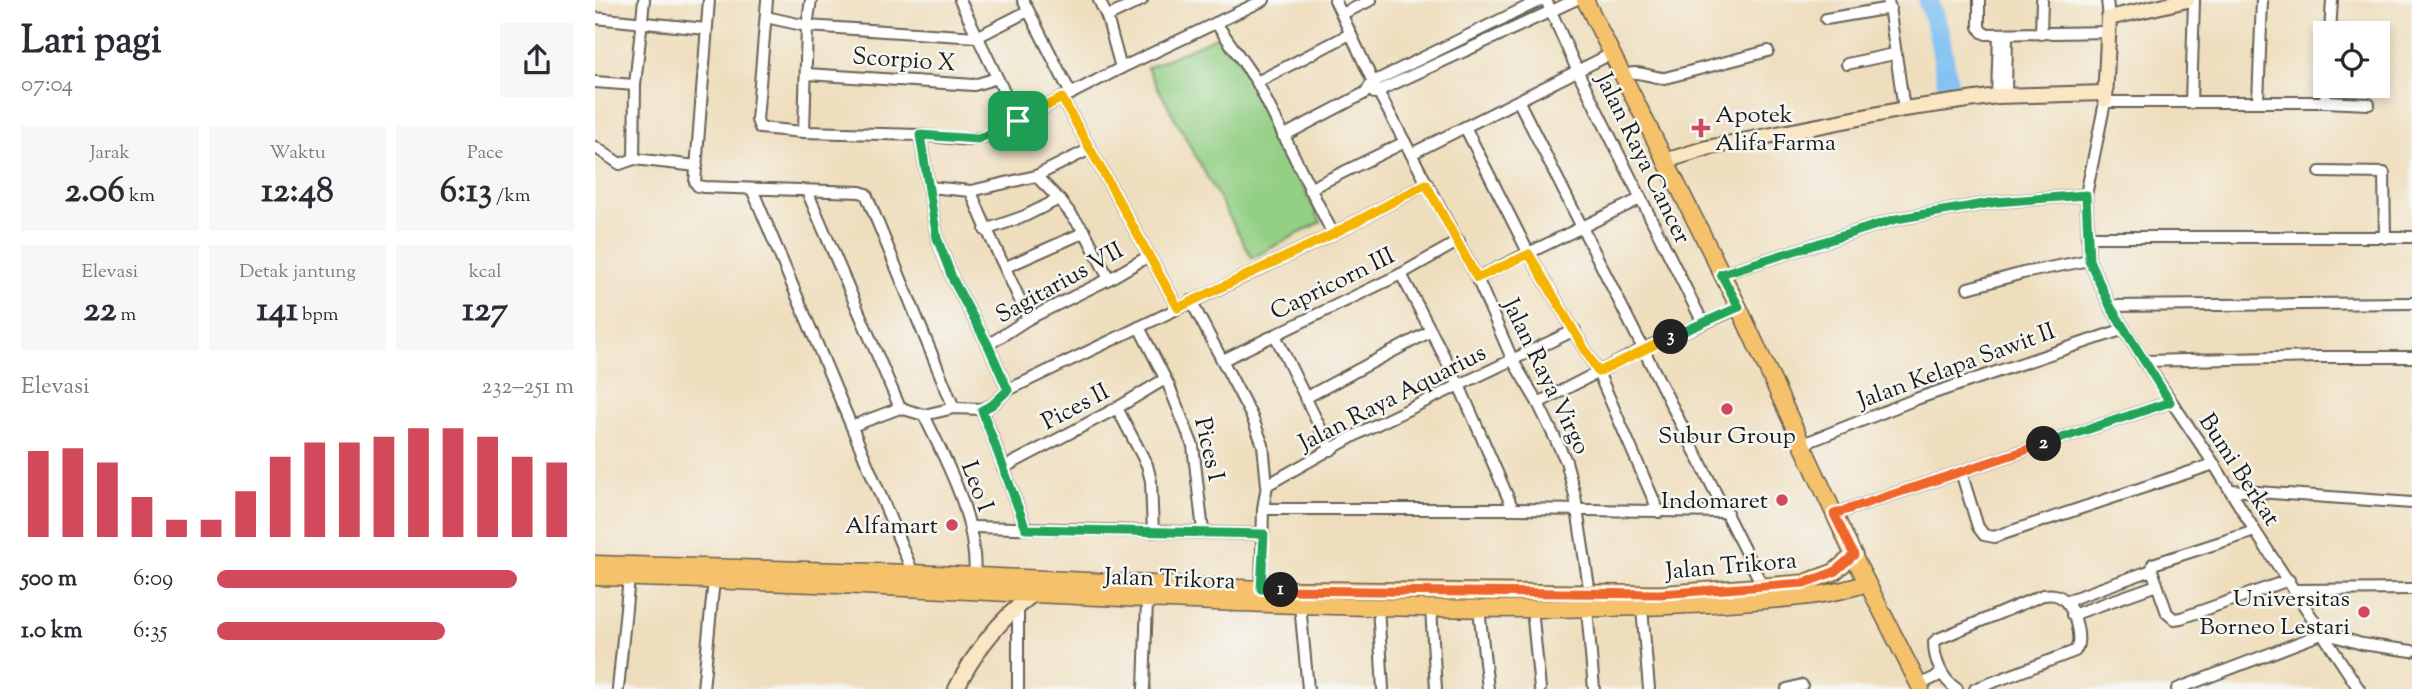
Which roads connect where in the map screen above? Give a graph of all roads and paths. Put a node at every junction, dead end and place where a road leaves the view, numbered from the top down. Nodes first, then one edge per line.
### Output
1 (644, 0) edge
2 (709, 0) edge
3 (767, 0) edge
4 (811, 0) edge
5 (960, 0) edge
6 (1023, 0) edge
7 (1099, 0) edge
8 (1142, 0) edge
9 (1335, 0) edge
10 (1371, 0) edge
11 (1575, 0) edge
12 (1585, 0) edge
13 (1979, 0) edge
14 (2042, 0) edge
15 (2107, 0) edge
16 (2187, 0) edge
17 (2194, 0) edge
18 (2262, 0) edge
19 (2332, 0) edge
20 (1259, 1) edge
21 (1546, 3) edge
22 (1889, 4) edge
23 (1028, 11) junction
24 (1342, 15) junction
25 (766, 17) junction
26 (1107, 17) junction
27 (595, 18) edge
28 (1826, 19) dead end
29 (2331, 21) edge
30 (641, 23) junction
31 (1216, 23) junction
32 (2110, 25) junction
33 (807, 26) junction
34 (706, 29) junction
35 (1350, 34) junction
36 (2003, 34) junction
37 (2041, 34) junction
38 (977, 37) junction
39 (1768, 51) dead end
40 (1611, 54) junction
41 (1895, 54) junction
42 (1847, 64) dead end
43 (1121, 68) junction
44 (1577, 72) junction
45 (807, 74) junction
46 (1623, 76) junction
47 (997, 78) junction
48 (595, 82) edge
49 (1257, 82) junction
50 (1373, 82) junction
51 (635, 85) junction
52 (1365, 93) junction
53 (1378, 93) junction
54 (1067, 96) junction
55 (2002, 96) junction
56 (2105, 97) junction
57 (2325, 98) edge
58 (1519, 102) junction
59 (2325, 102) junction
60 (2191, 103) junction
61 (2258, 103) junction
62 (2368, 104) dead end
63 (1904, 109) junction
64 (1018, 121) junction
65 (1465, 127) junction
66 (804, 132) junction
67 (920, 135) junction
68 (1283, 136) junction
69 (1405, 142) junction
70 (595, 147) edge
71 (1090, 149) junction
72 (1411, 155) junction
73 (634, 159) junction
74 (1665, 161) junction
75 (697, 166) junction
76 (2320, 172) dead end
77 (1036, 176) junction
78 (1426, 184) junction
79 (929, 187) junction
80 (752, 189) junction
81 (1309, 189) junction
82 (807, 191) junction
83 (971, 191) junction
84 (2086, 195) junction
85 (1640, 198) junction
86 (1059, 199) junction
87 (1582, 229) junction
88 (985, 230) junction
89 (1085, 232) junction
90 (1333, 234) junction
91 (2087, 237) junction
92 (2385, 237) junction
93 (2412, 237) edge
94 (1459, 241) junction
95 (1529, 254) junction
96 (1149, 256) junction
97 (2089, 260) junction
98 (1006, 267) junction
99 (1401, 274) junction
100 (1721, 274) junction
101 (1477, 278) junction
102 (1109, 279) junction
103 (1968, 288) dead end
104 (1191, 301) junction
105 (2412, 303) edge
106 (2110, 306) junction
107 (1739, 307) junction
108 (1178, 308) junction
109 (1028, 319) junction
110 (1703, 323) junction
111 (1139, 327) junction
112 (2124, 329) junction
113 (1575, 330) junction
114 (1431, 331) junction
115 (1275, 335) junction
116 (988, 345) junction
117 (1645, 348) junction
118 (2412, 357) edge
119 (1223, 359) junction
120 (1513, 361) junction
121 (2144, 361) junction
122 (1598, 372) junction
123 (1165, 379) junction
124 (1459, 385) junction
125 (1008, 390) junction
126 (1305, 398) junction
127 (2170, 402) junction
128 (1538, 403) junction
129 (900, 408) junction
130 (954, 408) junction
131 (1117, 408) junction
132 (982, 410) junction
133 (924, 415) junction
134 (852, 426) junction
135 (1803, 444) junction
136 (1331, 450) junction
137 (2214, 464) junction
138 (1003, 468) junction
139 (1961, 472) junction
140 (1267, 485) junction
141 (2231, 490) junction
142 (2412, 503) edge
143 (1263, 509) junction
144 (1513, 509) junction
145 (1577, 510) junction
146 (1659, 512) junction
147 (1727, 512) junction
148 (1834, 514) junction
149 (972, 527) junction
150 (1026, 529) junction
151 (1203, 531) junction
152 (2255, 531) junction
153 (1153, 532) junction
154 (1264, 534) junction
155 (1854, 555) junction
156 (595, 564) edge
157 (2152, 570) junction
158 (595, 577) edge
159 (629, 578) junction
160 (905, 578) junction
161 (975, 578) junction
162 (714, 580) junction
163 (1867, 583) junction
164 (2157, 585) junction
165 (2292, 585) junction
166 (1763, 587) junction
167 (1261, 589) junction
168 (2412, 589) edge
169 (1032, 595) junction
170 (1154, 595) junction
171 (1589, 601) junction
172 (2066, 601) junction
173 (1300, 605) junction
174 (1018, 606) junction
175 (1378, 606) junction
176 (1431, 608) junction
177 (1642, 608) junction
178 (1479, 609) junction
179 (1531, 609) junction
180 (2072, 615) junction
181 (2324, 633) junction
182 (2412, 651) edge
183 (1942, 674) junction
184 (1801, 685) dead end
185 (1920, 687) edge
186 (618, 689) edge
187 (703, 689) edge
188 (956, 689) edge
189 (1018, 689) edge
190 (1144, 689) edge
191 (1308, 689) edge
192 (1383, 689) edge
193 (1436, 689) edge
194 (1488, 689) edge
195 (1540, 689) edge
196 (1594, 689) edge
197 (1649, 689) edge
198 (1787, 689) edge
199 (1957, 689) edge
200 (1975, 689) edge
201 (2176, 689) edge
202 (2358, 689) edge

1 - 30 street
2 - 34 street
3 - 25 street
4 - 33 street
5 - 38 street
6 - 23 street
7 - 26 street
8 - 26 street
9 - 24 street, Jalan Raya Virgo
10 - 24 street
11 - 21 street
12 - 40 main road
13 - 36 street
14 - 37 street
15 - 32 street
16 - 32 street
17 - 60 street
18 - 61 street
19 - 29 street
20 - 31 street
21 - 44 street, Jalan Raya Cancer
21 - 50 street
21 - 53 street
22 - 28 street
22 - 41 street
23 - 38 street
23 - 54 street
24 - 35 street, Jalan Raya Virgo
25 - 33 street
25 - 66 street
26 - 43 street
27 - 30 street
30 - 34 street
30 - 51 street
31 - 43 street
31 - 49 street
32 - 37 street
32 - 56 street
33 - 38 street
33 - 45 street
34 - 75 street
35 - 49 street
35 - 50 street, Jalan Raya Virgo
36 - 37 street
36 - 55 street
38 - 47 street
39 - 46 street
40 - 44 street
40 - 46 main road
41 - 42 street
41 - 63 street
43 - 54 street
44 - 58 street
44 - 85 street, Jalan Raya Cancer
45 - 47 street, Scorpio X
45 - 66 street
46 - 74 main road
47 - 64 street
48 - 51 street
49 - 68 street
50 - 52 street
50 - 53 street, Jalan Raya Virgo
51 - 73 street
52 - 53 street
52 - 68 street
53 - 69 street, Jalan Raya Virgo
54 - 64 street
54 - 71 street
55 - 56 street
55 - 63 street
56 - 60 street
56 - 84 street, Bumi Berkat
57 - 59 street
58 - 65 street
58 - 87 street
59 - 61 street
59 - 62 street
60 - 61 street
63 - 74 street
64 - 67 street
65 - 72 street
65 - 95 street
66 - 67 street
67 - 79 street
68 - 81 street
69 - 72 street, Jalan Raya Virgo
69 - 81 street
70 - 73 street
71 - 77 street
71 - 96 street
72 - 78 street, Jalan Raya Virgo
73 - 75 street
74 - 100 main road
75 - 80 street
76 - 92 street
77 - 83 street
77 - 86 street
78 - 90 street
78 - 94 street, Jalan Raya Virgo
79 - 83 street
79 - 116 street
80 - 82 street
80 - 134 street
81 - 90 street
82 - 129 street
82 - 130 street
83 - 88 street
84 - 91 street, Bumi Berkat
84 - 100 street
85 - 87 street
85 - 110 street, Jalan Raya Cancer
86 - 88 street
86 - 89 street
87 - 95 street
87 - 117 street
88 - 98 street
89 - 98 street
89 - 102 street
90 - 104 street
91 - 92 street
91 - 97 street, Bumi Berkat
92 - 93 street
94 - 99 street, Capricorn III
94 - 101 street, Jalan Raya Virgo
95 - 101 street
95 - 113 street
96 - 102 street, Sagitarius VII
96 - 108 street
97 - 103 street
97 - 106 street, Bumi Berkat
98 - 109 street
99 - 114 street
99 - 115 street, Capricorn III
100 - 107 main road
101 - 120 street, Jalan Raya Virgo
102 - 109 street, Sagitarius VII
104 - 108 street
104 - 119 street
105 - 106 street
106 - 112 street, Bumi Berkat
107 - 110 street
107 - 135 main road
108 - 111 street
109 - 116 street, Sagitarius VII
110 - 117 street
111 - 123 street, Pices I
111 - 125 street
112 - 121 street, Bumi Berkat
112 - 135 street, Jalan Kelapa Sawit II
113 - 120 street, Jalan Raya Aquarius
113 - 122 street
114 - 124 street
114 - 126 street
115 - 119 street, Capricorn III
115 - 126 street
116 - 125 street
117 - 122 street
117 - 147 street
118 - 121 street
119 - 140 street
120 - 124 street, Jalan Raya Aquarius
120 - 128 street, Jalan Raya Virgo
121 - 127 street, Bumi Berkat
122 - 128 street
122 - 146 street
123 - 131 street, Pices II
123 - 151 street, Pices I
124 - 136 street, Jalan Raya Aquarius
124 - 144 street
125 - 132 street
126 - 136 street
127 - 137 street, Bumi Berkat
127 - 139 street
128 - 145 street, Jalan Raya Virgo
129 - 133 street
129 - 134 street
130 - 132 street
130 - 133 street
131 - 138 street, Pices II
131 - 153 street
132 - 138 street
133 - 149 street, Leo I
134 - 160 street
135 - 148 main road
136 - 140 street, Jalan Raya Aquarius
137 - 139 street
137 - 141 street, Bumi Berkat
138 - 150 street
139 - 148 street
140 - 143 street
141 - 142 street
141 - 152 street, Bumi Berkat
143 - 144 street
143 - 154 street
144 - 145 street
145 - 146 street
145 - 171 street, Jalan Raya Virgo
146 - 147 street
147 - 166 street
148 - 155 main road
149 - 150 street
149 - 161 street, Leo I
150 - 153 street
151 - 153 street
151 - 154 street
152 - 157 street
152 - 165 street, Bumi Berkat
154 - 167 street
155 - 163 main road
155 - 166 main road, Jalan Trikora
156 - 160 main road, Jalan Trikora
157 - 164 street
157 - 172 street
158 - 159 main road, Jalan Trikora
159 - 162 main road, Jalan Trikora
159 - 186 street
160 - 161 main road, Jalan Trikora
160 - 162 main road, Jalan Trikora
160 - 169 main road, Jalan Trikora
161 - 170 main road, Jalan Trikora
162 - 187 street
163 - 177 main road, Jalan Trikora
163 - 185 main road
164 - 165 street
164 - 180 street
165 - 168 street
165 - 181 street, Bumi Berkat
166 - 171 main road, Jalan Trikora
167 - 170 main road, Jalan Trikora
167 - 171 main road, Jalan Trikora
169 - 170 main road, Jalan Trikora
169 - 174 street
170 - 173 main road, Jalan Trikora
170 - 190 street
171 - 177 main road, Jalan Trikora
171 - 179 main road, Jalan Trikora
171 - 196 street, Jalan Raya Virgo
172 - 180 street
172 - 183 street
173 - 175 main road, Jalan Trikora
173 - 191 street
174 - 188 street
174 - 189 street
175 - 176 main road, Jalan Trikora
175 - 192 street
176 - 178 main road, Jalan Trikora
176 - 193 street
177 - 197 street
178 - 179 main road, Jalan Trikora
178 - 194 street
179 - 195 street
180 - 200 street
181 - 182 street
181 - 201 street
181 - 202 street, Bumi Berkat
183 - 185 street
183 - 199 street
184 - 198 street

